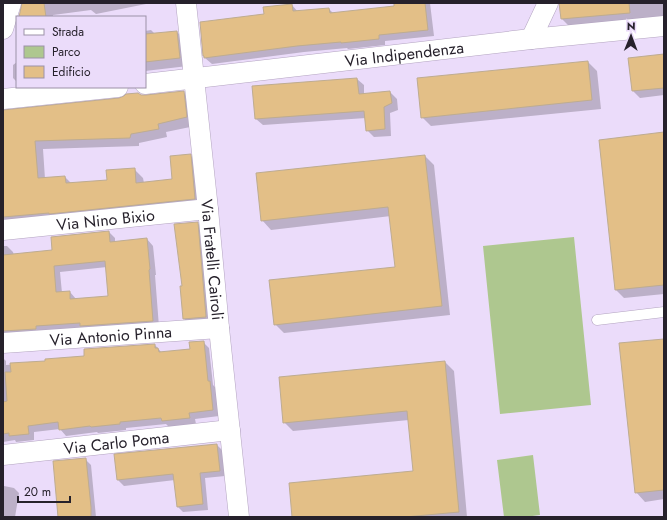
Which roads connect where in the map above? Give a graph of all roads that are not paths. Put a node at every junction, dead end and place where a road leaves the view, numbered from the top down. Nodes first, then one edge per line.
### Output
1 (10, 3) edge
2 (186, 3) edge
3 (548, 3) edge
4 (664, 26) edge
5 (3, 30) edge
6 (531, 39) junction
7 (194, 79) junction
8 (146, 84) edge
9 (108, 88) edge
10 (3, 99) edge
11 (208, 209) junction
12 (3, 230) edge
13 (664, 312) edge
14 (596, 320) dead end
15 (219, 328) junction
16 (3, 343) edge
17 (230, 430) junction
18 (3, 455) edge
19 (239, 517) edge

1 - 5 street
2 - 7 street, Via Fratelli Cairoli
3 - 6 street
4 - 6 street, Via Indipendenza
6 - 7 street, Via Indipendenza
7 - 8 street, Via Indipendenza
7 - 11 street, Via Fratelli Cairoli
9 - 10 street
11 - 12 street, Via Nino Bixio
11 - 15 street, Via Fratelli Cairoli
13 - 14 lane
15 - 16 street, Via Antonio Pinna
15 - 17 street, Via Fratelli Cairoli
17 - 18 street, Via Carlo Poma
17 - 19 street, Via Fratelli Cairoli

